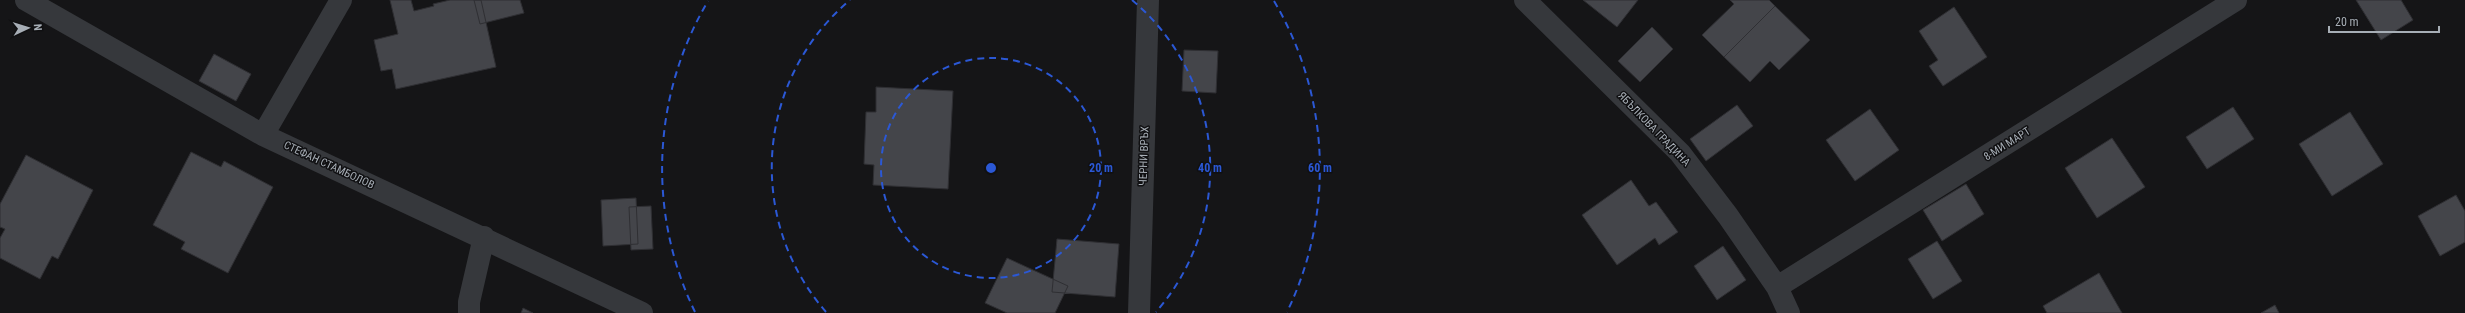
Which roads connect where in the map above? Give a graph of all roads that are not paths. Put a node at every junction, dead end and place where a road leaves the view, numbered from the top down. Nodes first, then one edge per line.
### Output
1 (26, 0) edge
2 (341, 0) edge
3 (1148, 0) edge
4 (1525, 0) edge
5 (2236, 0) edge
6 (263, 135) junction
7 (484, 238) junction
8 (1777, 287) junction
9 (469, 313) edge
10 (642, 313) edge
11 (1139, 313) edge
12 (1789, 313) edge

1 - 6 street, СТЕФАН СТАМБОЛОВ
2 - 6 street
3 - 11 street, ЧЕРНИ ВРЪХ
4 - 8 street, ЯБЪЛКОВА ГРАДИНА
5 - 8 street, 8-МИ МАРТ
6 - 7 street, СТЕФАН СТАМБОЛОВ
7 - 9 street
7 - 10 street, СТЕФАН СТАМБОЛОВ
8 - 12 street, ЯБЪЛКОВА ГРАДИНА

